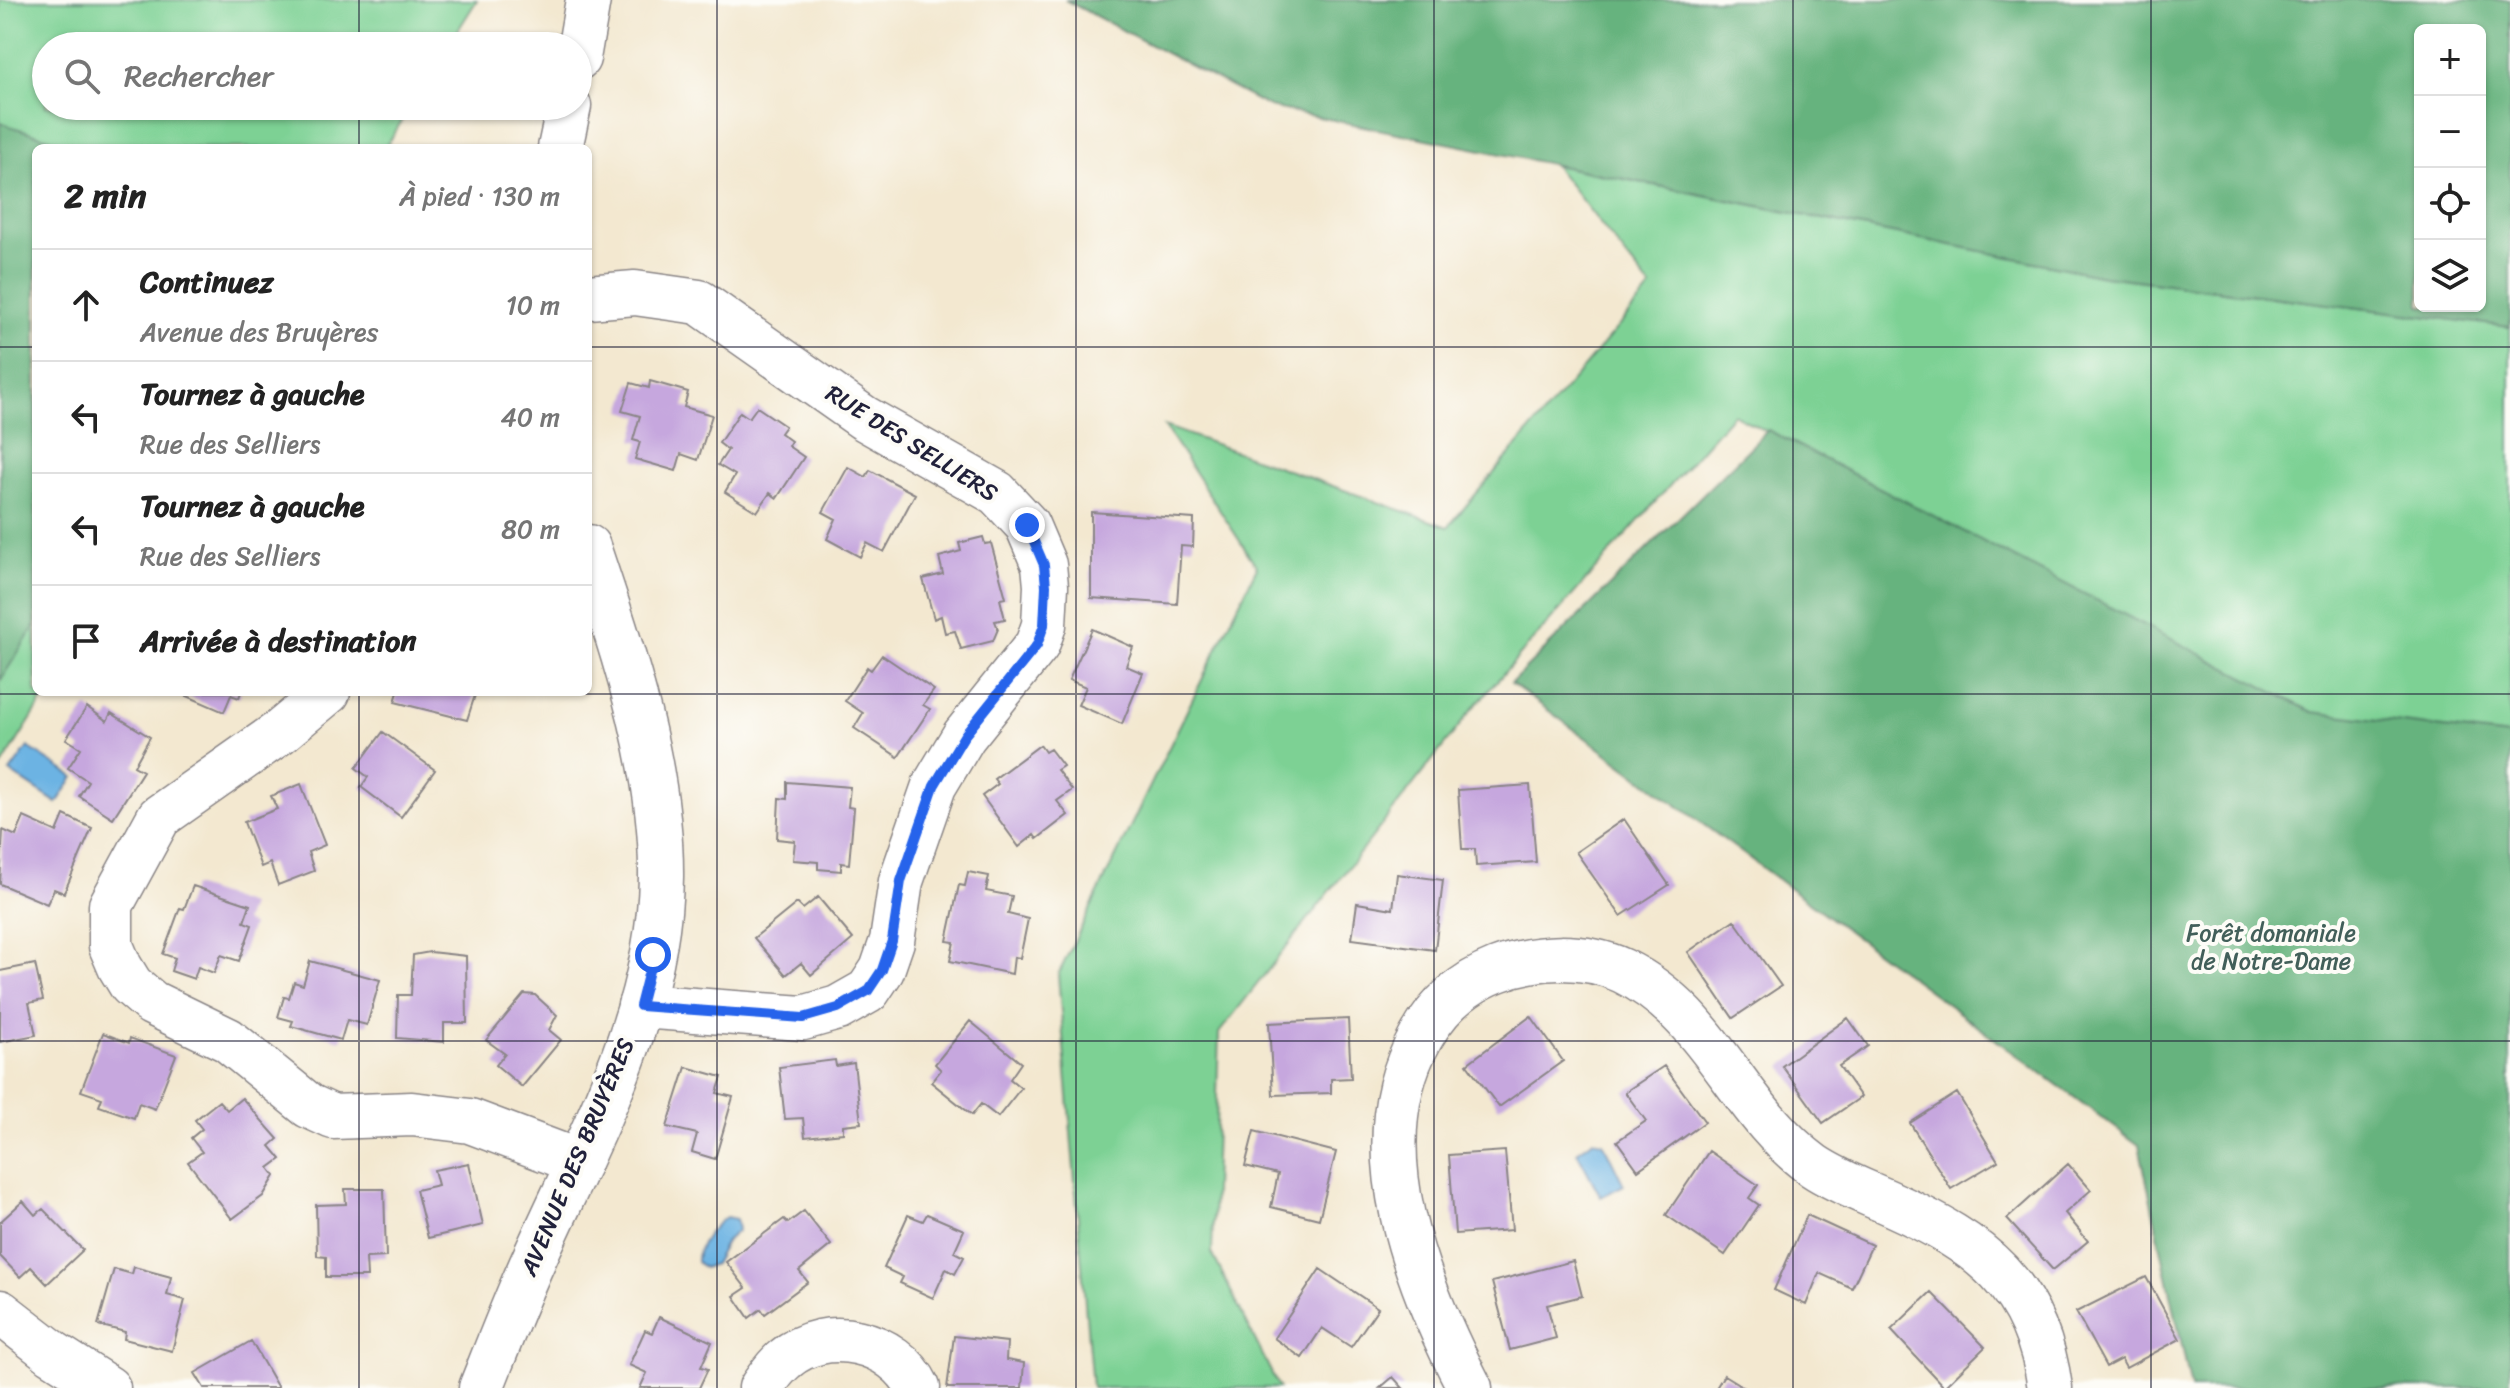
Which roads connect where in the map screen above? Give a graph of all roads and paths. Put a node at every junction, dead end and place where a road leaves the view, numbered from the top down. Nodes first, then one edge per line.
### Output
1 (588, 0) edge
2 (582, 32) edge
3 (566, 120) edge
4 (561, 144) edge
5 (592, 297) edge
6 (592, 560) edge
7 (323, 696) edge
8 (640, 1006) junction
9 (579, 1162) junction
10 (0, 1312) edge
11 (108, 1388) edge
12 (481, 1388) edge
13 (761, 1388) edge
14 (918, 1388) edge
15 (1470, 1388) edge
16 (2050, 1388) edge

1 - 2 street
3 - 4 street
5 - 8 street, RUE DES SELLIERS
6 - 8 street, AVENUE DES BRUYÈRES
7 - 9 street
8 - 9 street, AVENUE DES BRUYÈRES
9 - 12 street, AVENUE DES BRUYÈRES
10 - 11 street
13 - 14 street
15 - 16 street

